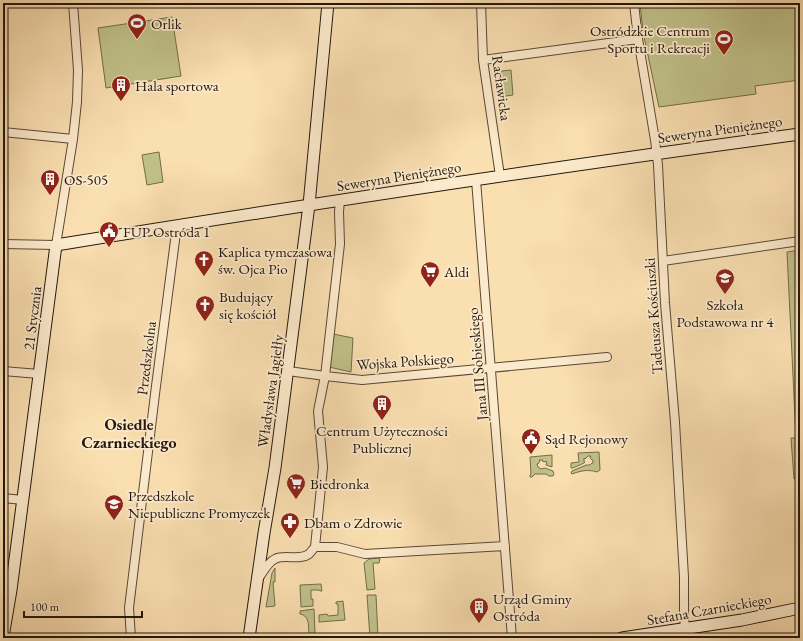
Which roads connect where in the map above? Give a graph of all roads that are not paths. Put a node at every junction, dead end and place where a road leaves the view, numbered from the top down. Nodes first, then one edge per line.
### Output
1 (73, 3) edge
2 (328, 3) edge
3 (481, 3) edge
4 (634, 3) edge
5 (638, 39) junction
6 (483, 60) junction
7 (3, 132) edge
8 (800, 134) edge
9 (73, 138) junction
10 (657, 153) junction
11 (500, 176) junction
12 (476, 180) junction
13 (340, 200) junction
14 (309, 205) junction
15 (177, 225) junction
16 (800, 241) edge
17 (3, 244) edge
18 (56, 245) junction
19 (663, 261) junction
20 (607, 357) dead end
21 (491, 368) junction
22 (3, 371) edge
23 (288, 371) junction
24 (39, 374) junction
25 (325, 376) junction
26 (3, 498) edge
27 (23, 500) junction
28 (505, 546) junction
29 (315, 547) junction
30 (257, 580) junction
31 (800, 608) edge
32 (685, 629) junction
33 (3, 637) edge
34 (131, 638) edge
35 (249, 638) edge
36 (512, 638) edge
37 (622, 638) edge

1 - 9 street, 21 Stycznia
2 - 14 street, Władysława Jagiełły
3 - 6 street, Racławicka
4 - 5 street, Tadeusza Kościuszki
5 - 6 street
5 - 10 street, Tadeusza Kościuszki
6 - 11 street, Racławicka
7 - 9 street
8 - 10 street, Seweryna Pieniężnego
9 - 18 street, 21 Stycznia
10 - 11 street, Seweryna Pieniężnego
10 - 19 street, Tadeusza Kościuszki
11 - 12 street, Seweryna Pieniężnego
12 - 13 street, Seweryna Pieniężnego
12 - 21 street, Jana III Sobieskiego
13 - 14 street, Seweryna Pieniężnego
13 - 25 street
14 - 15 street, Seweryna Pieniężnego
14 - 23 street, Władysława Jagiełły
15 - 18 street, Seweryna Pieniężnego
15 - 34 street, Przedszkolna
16 - 19 street
17 - 18 street, Seweryna Pieniężnego
18 - 24 street, 21 Stycznia
19 - 32 street, Tadeusza Kościuszki
20 - 21 street, Wojska Polskiego
21 - 25 street, Wojska Polskiego
21 - 28 street, Jana III Sobieskiego
22 - 24 street
23 - 25 street, Wojska Polskiego
23 - 30 street, Władysława Jagiełły
24 - 27 street, 21 Stycznia
25 - 29 street
26 - 27 street
27 - 33 street, 21 Stycznia
28 - 29 street
28 - 36 street, Jana III Sobieskiego
29 - 30 street
30 - 35 street, Władysława Jagiełły
31 - 32 street, Stefana Czarnieckiego
32 - 37 street, Stefana Czarnieckiego

